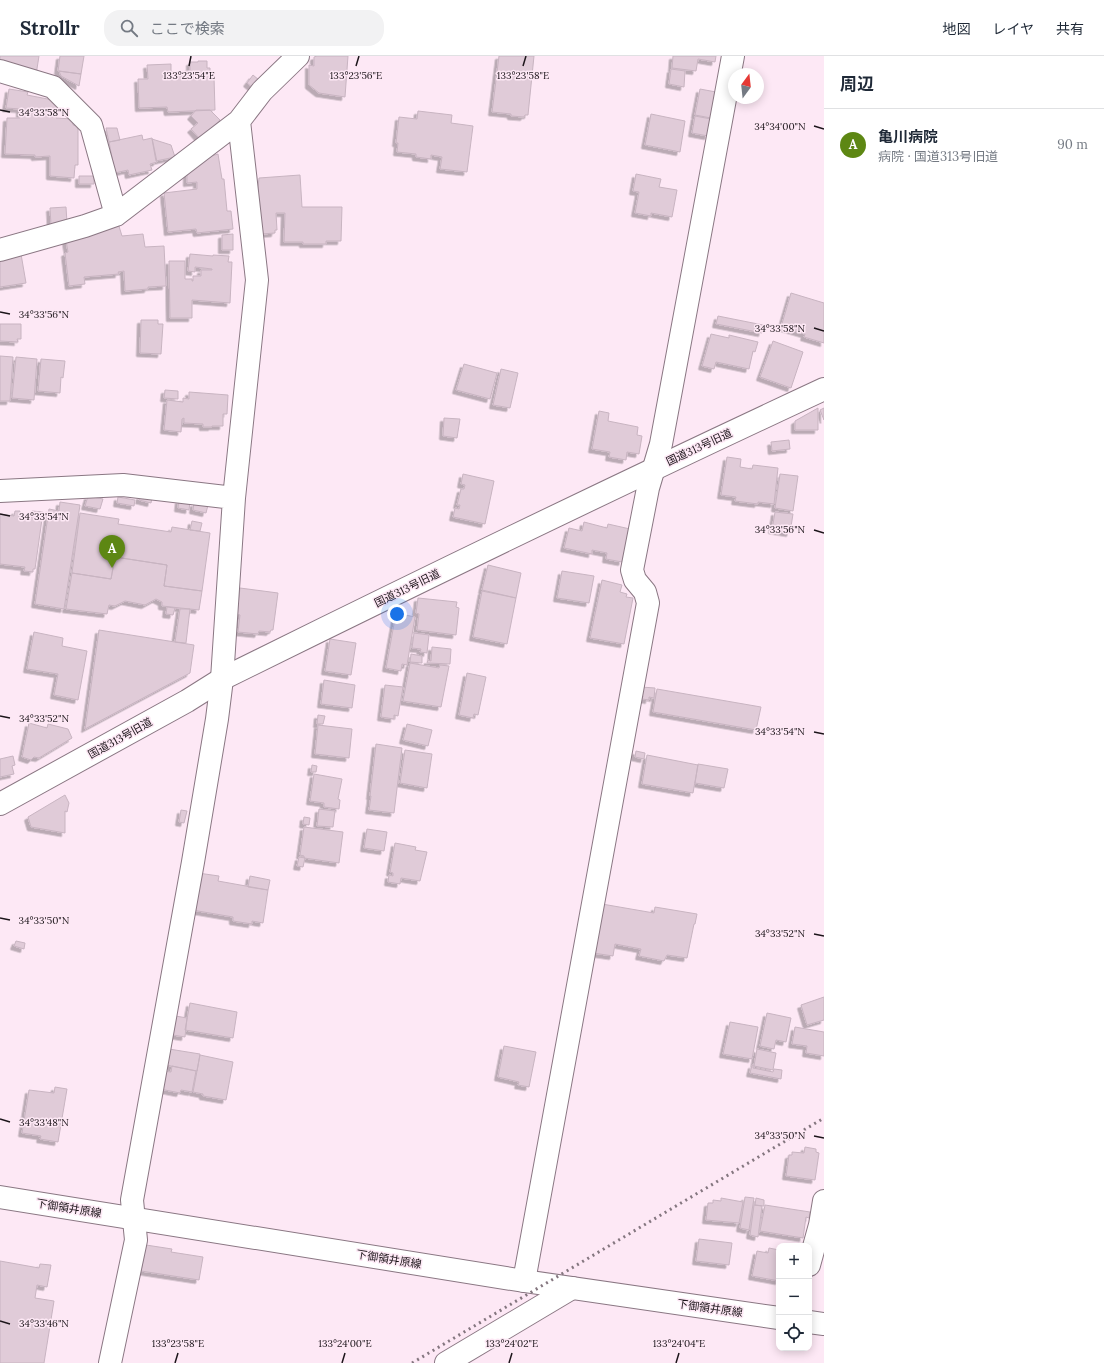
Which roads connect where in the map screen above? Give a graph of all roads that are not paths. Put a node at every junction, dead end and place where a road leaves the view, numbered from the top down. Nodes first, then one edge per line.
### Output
1 (298, 56) edge
2 (733, 56) edge
3 (0, 71) edge
4 (239, 121) junction
5 (116, 215) junction
6 (0, 250) edge
7 (824, 389) edge
8 (653, 469) junction
9 (0, 491) edge
10 (234, 498) junction
11 (222, 679) junction
12 (0, 804) edge
13 (0, 1197) edge
14 (824, 1201) edge
15 (134, 1218) junction
16 (812, 1254) edge
17 (524, 1281) junction
18 (572, 1288) junction
19 (776, 1318) edge
20 (812, 1322) edge
21 (824, 1324) edge
22 (110, 1363) edge
23 (446, 1363) edge

1 - 4 street
2 - 8 street
3 - 5 street
4 - 5 street
4 - 10 street
5 - 6 street
7 - 8 street, 国道313号旧道
8 - 11 street, 国道313号旧道
8 - 17 street
9 - 10 street
10 - 11 street
11 - 12 street, 国道313号旧道
11 - 15 street
13 - 15 street, 下御領井原線
14 - 16 street
15 - 17 street, 下御領井原線
15 - 22 street
17 - 18 street, 下御領井原線
18 - 19 street, 下御領井原線
18 - 23 street
20 - 21 street

